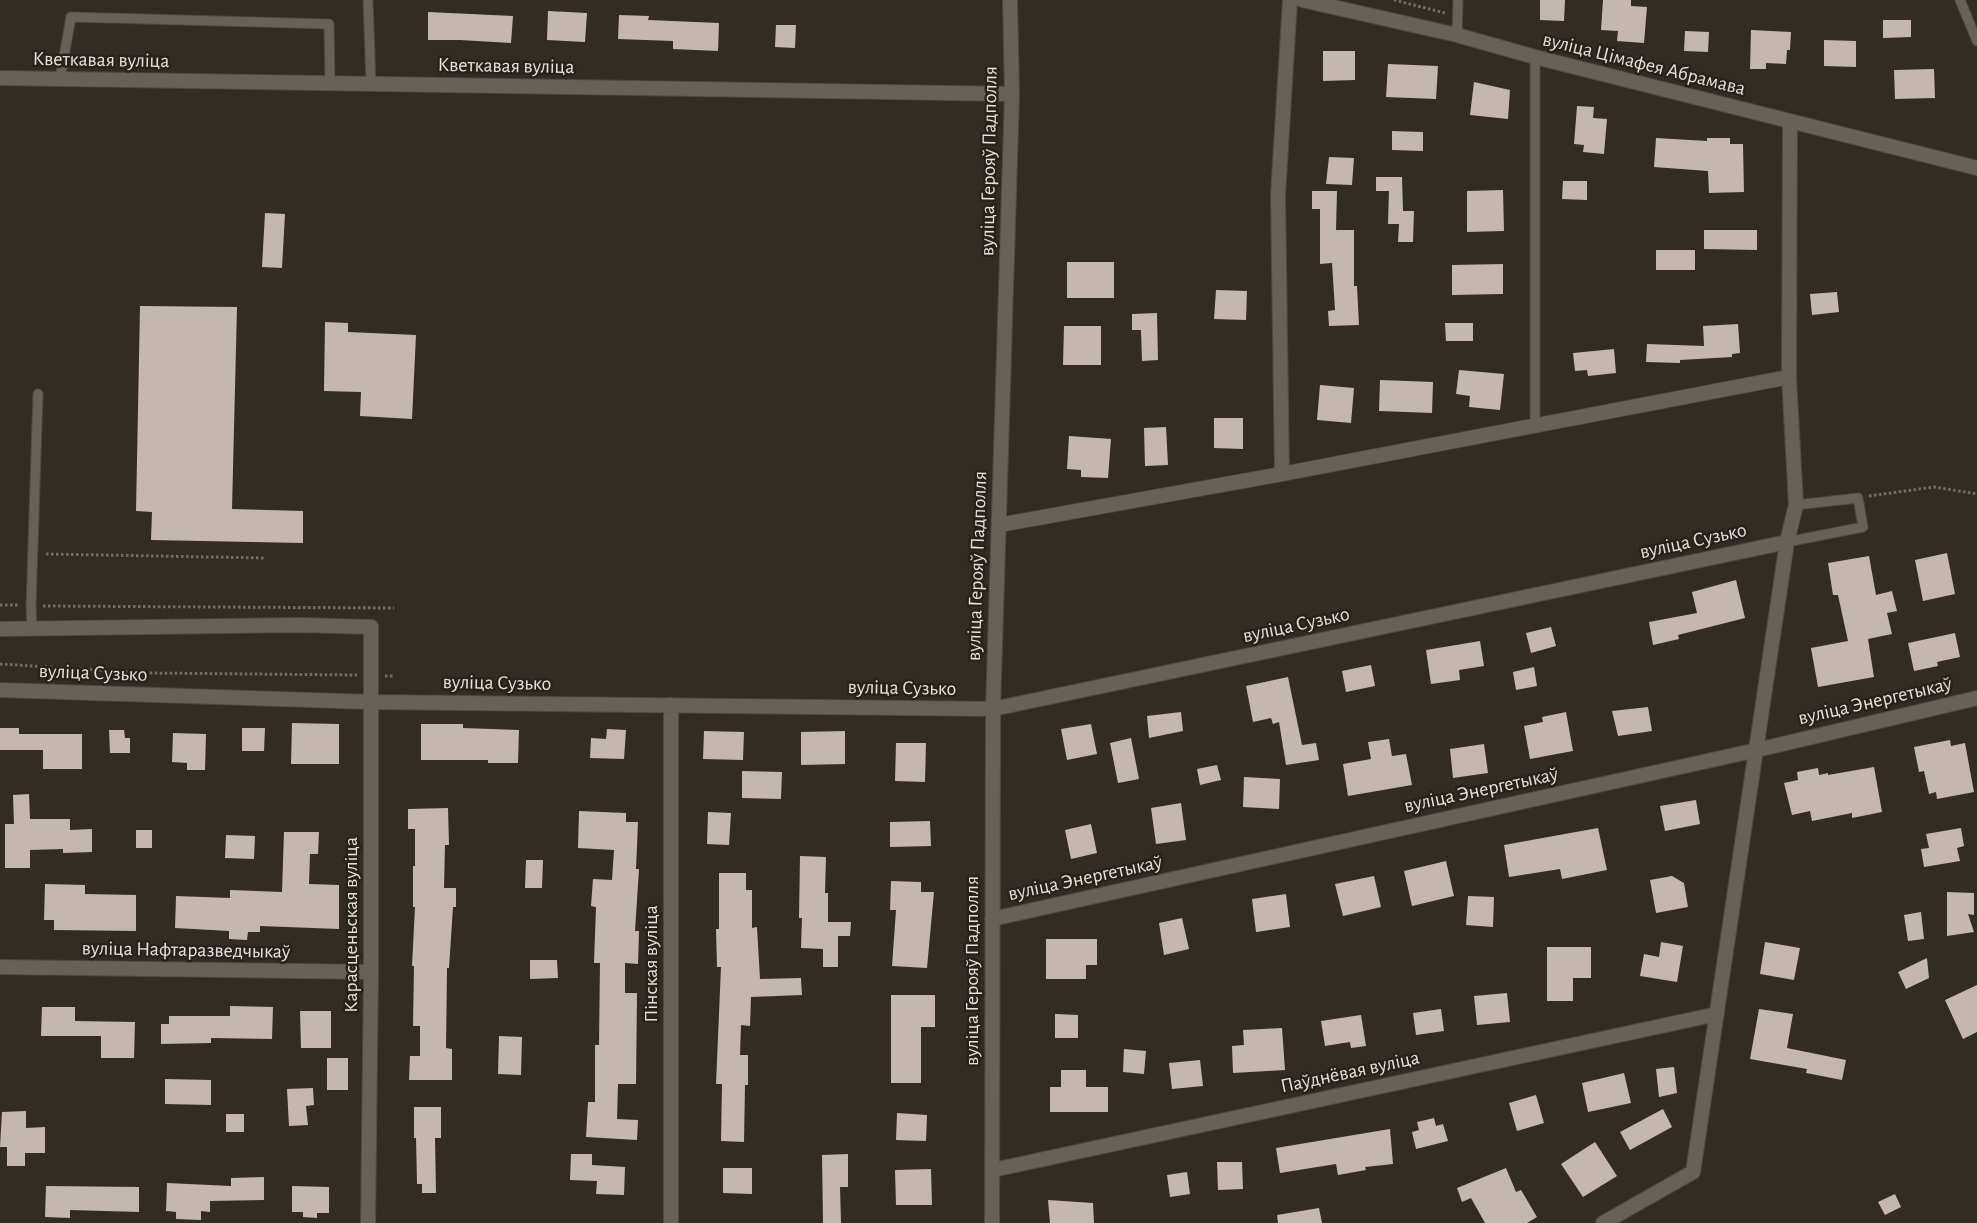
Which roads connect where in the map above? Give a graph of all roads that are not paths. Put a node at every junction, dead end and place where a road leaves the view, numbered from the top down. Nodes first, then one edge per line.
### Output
1 (368, 0) edge
2 (1010, 0) edge
3 (1290, 0) edge
4 (1302, 0) edge
5 (1458, 0) edge
6 (1960, 0) edge
7 (1457, 35) junction
8 (1977, 40) edge
9 (1535, 57) junction
10 (0, 78) edge
11 (60, 79) junction
12 (330, 83) junction
13 (371, 83) junction
14 (1012, 94) junction
15 (1790, 121) junction
16 (1977, 168) edge
17 (1789, 377) junction
18 (38, 394) dead end
19 (1535, 426) junction
20 (1282, 474) junction
21 (1796, 505) junction
22 (999, 525) junction
23 (1787, 542) junction
24 (371, 627) joint
25 (0, 629) edge
26 (32, 630) junction
27 (0, 690) edge
28 (1977, 698) edge
29 (372, 702) junction
30 (671, 705) junction
31 (992, 709) junction
32 (1757, 750) junction
33 (992, 919) junction
34 (0, 968) edge
35 (371, 972) junction
36 (1716, 1014) junction
37 (993, 1170) junction
38 (368, 1223) edge
39 (670, 1223) edge
40 (992, 1223) edge
41 (1603, 1223) edge

1 - 13 lane
2 - 14 street, вуліца Герояў Падполля
3 - 20 street
4 - 7 street, вуліца Цімафея Абрамава
5 - 7 lane
6 - 8 lane
7 - 9 street, вуліца Цімафея Абрамава
9 - 15 street, вуліца Цімафея Абрамава
9 - 19 lane
10 - 11 street, Кветкавая вуліца
11 - 12 street, Кветкавая вуліца
11 - 12 lane
12 - 13 street, Кветкавая вуліца
13 - 14 street, Кветкавая вуліца
14 - 22 street, вуліца Герояў Падполля
15 - 16 street, вуліца Цімафея Абрамава
15 - 17 street
17 - 19 street
17 - 21 street
18 - 26 lane
19 - 20 street
20 - 22 street
21 - 23 street
21 - 23 lane
22 - 31 street, вуліца Герояў Падполля
23 - 31 street, вуліца Сузько
23 - 32 street
24 - 26 street, вуліца Сузько
24 - 29 street, Карасценьская вуліца
25 - 26 street, вуліца Сузько
27 - 29 street, вуліца Сузько
28 - 32 street, вуліца Энергетыкаў
29 - 30 street, вуліца Сузько
29 - 35 street, Карасценьская вуліца
30 - 31 street, вуліца Сузько
30 - 39 street, Пінская вуліца
31 - 33 street, вуліца Герояў Падполля
32 - 33 street, вуліца Энергетыкаў
32 - 36 street
33 - 37 street, вуліца Герояў Падполля
34 - 35 street, вуліца Нафтаразведчыкаў
35 - 38 street, Карасценьская вуліца
36 - 37 street, Паўднёвая вуліца
36 - 41 street
37 - 40 street, вуліца Герояў Падполля

